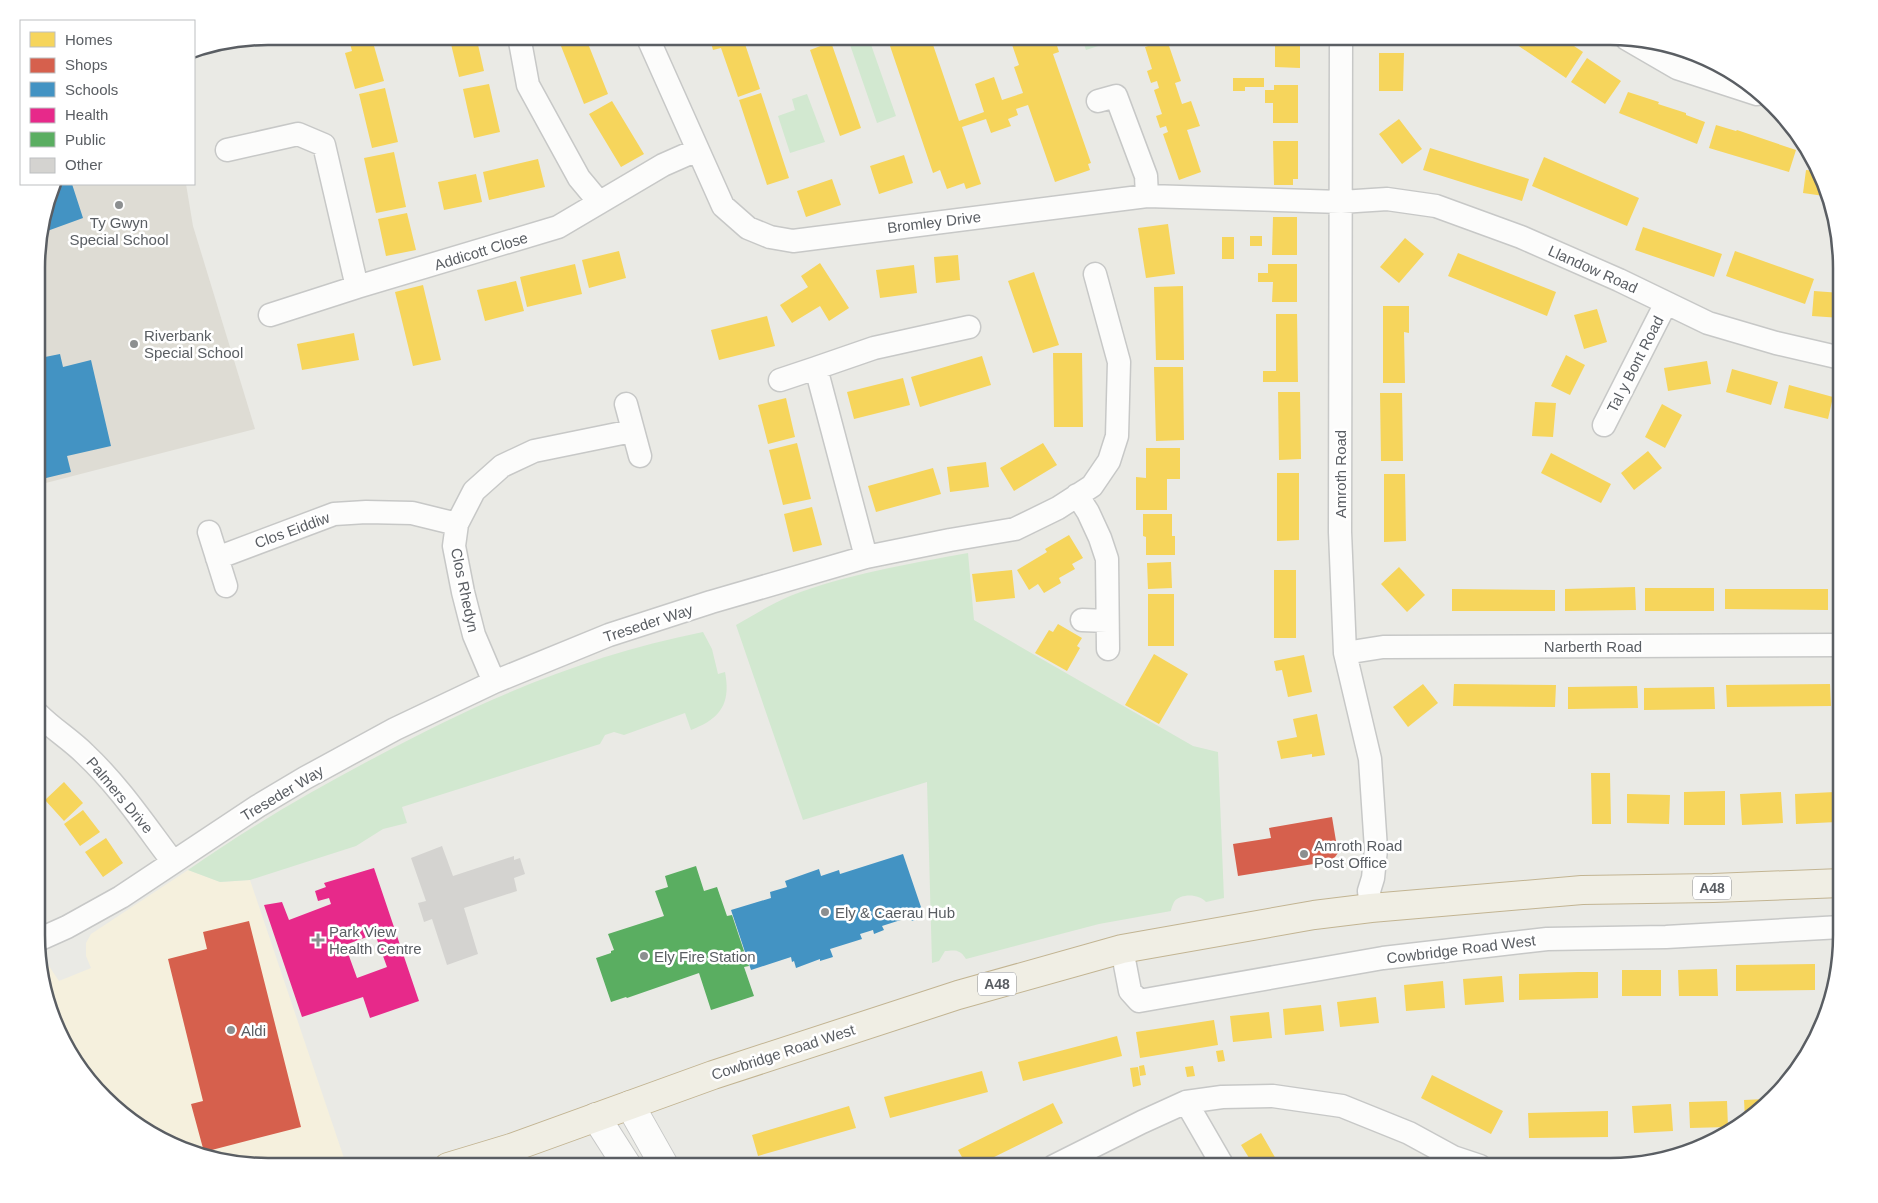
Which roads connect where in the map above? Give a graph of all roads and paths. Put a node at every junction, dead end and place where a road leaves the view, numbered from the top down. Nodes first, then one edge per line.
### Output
1 (521, 45) edge
2 (651, 45) edge
3 (1342, 45) edge
4 (1640, 47) edge
5 (1744, 90) edge
6 (1098, 101) dead end
7 (227, 150) dead end
8 (697, 150) junction
9 (1147, 196) junction
10 (599, 202) junction
11 (1341, 202) junction
12 (1095, 274) dead end
13 (357, 287) junction
14 (1666, 303) junction
15 (270, 315) dead end
16 (969, 327) dead end
17 (1833, 356) edge
18 (816, 368) junction
19 (780, 380) dead end
20 (626, 404) dead end
21 (1604, 425) dead end
22 (632, 431) junction
23 (640, 456) dead end
24 (1078, 495) junction
25 (457, 524) junction
26 (209, 532) dead end
27 (217, 558) junction
28 (866, 558) junction
29 (226, 586) dead end
30 (1082, 620) dead end
31 (1107, 621) junction
32 (1833, 645) edge
33 (1108, 649) dead end
34 (1346, 653) junction
35 (494, 682) junction
36 (45, 721) edge
37 (173, 862) junction
38 (1833, 883) edge
39 (1371, 908) junction
40 (1833, 928) edge
41 (45, 936) edge
42 (1122, 949) junction
43 (1186, 1102) junction
44 (630, 1105) junction
45 (596, 1117) junction
46 (478, 1158) edge
47 (622, 1158) edge
48 (661, 1158) edge
49 (1070, 1158) edge
50 (1218, 1158) edge
51 (1456, 1158) edge

1 - 10 street
2 - 8 street, Bromley Drive
3 - 11 street, Amroth Road
4 - 5 street
6 - 9 street
7 - 13 street
8 - 9 street, Bromley Drive
8 - 10 street, Addicott Close
9 - 11 street, Bromley Drive
10 - 13 street, Addicott Close
11 - 14 street, Llandow Road
11 - 34 street, Amroth Road
12 - 24 street, Treseder Way
13 - 15 street, Addicott Close
14 - 17 street, Llandow Road
14 - 21 street, Tal y Bont Road
16 - 18 street
18 - 19 street
18 - 28 street
20 - 22 street
22 - 23 street
22 - 25 street, Clos Rhedyn
24 - 28 street, Treseder Way
24 - 31 street
25 - 27 street, Clos Eiddiw
25 - 35 street, Clos Rhedyn
26 - 27 street
27 - 29 street
28 - 35 street, Treseder Way
30 - 31 street
31 - 33 street
32 - 34 street, Narberth Road
34 - 39 street, Amroth Road
35 - 37 street, Treseder Way
36 - 37 street, Palmers Drive
37 - 41 street, Treseder Way
38 - 39 highway, Cowbridge Road West / A48
39 - 42 highway, Cowbridge Road West / A48
40 - 42 street, Cowbridge Road West
42 - 44 highway, Cowbridge Road West / A48
43 - 49 street
43 - 50 street
43 - 51 street
44 - 45 highway, Cowbridge Road West / A48
44 - 48 street
45 - 46 highway, Cowbridge Road West / A48
45 - 47 street

